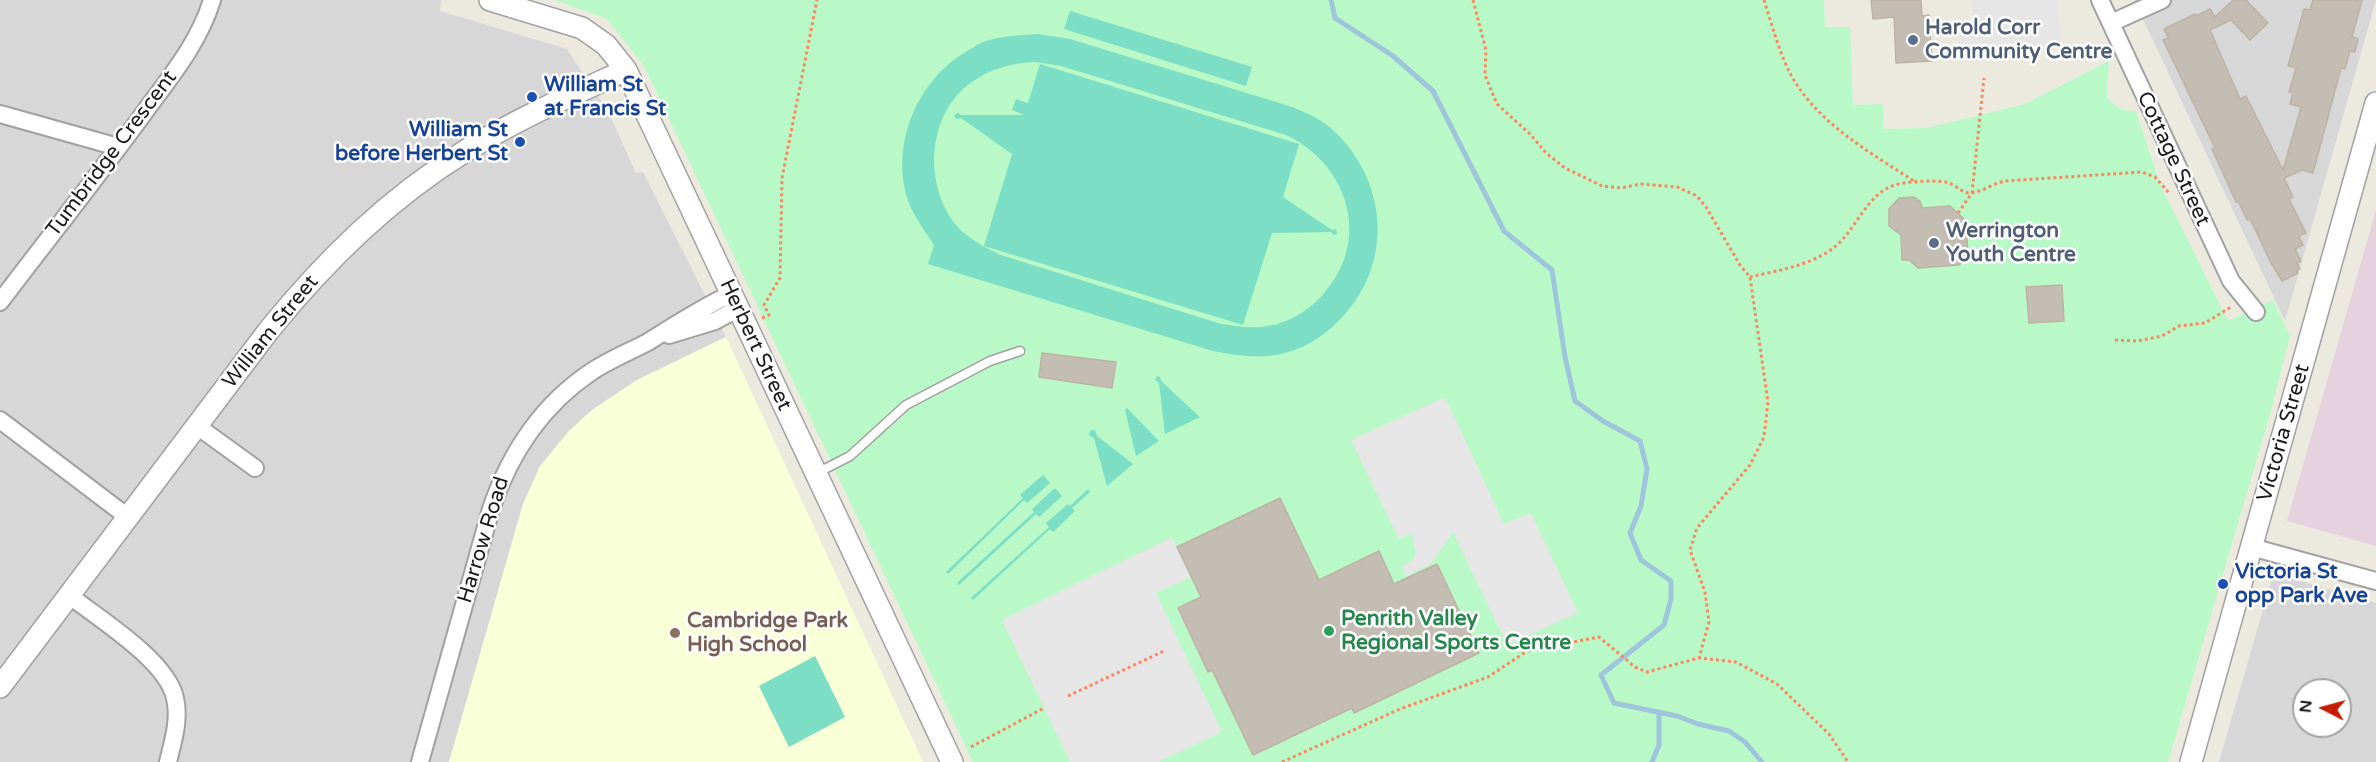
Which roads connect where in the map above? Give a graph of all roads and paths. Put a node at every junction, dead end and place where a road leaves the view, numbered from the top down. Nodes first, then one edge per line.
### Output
1 (212, 0) edge
2 (490, 0) edge
3 (817, 0) edge
4 (1473, 0) edge
5 (1764, 0) edge
6 (2100, 0) edge
7 (2162, 0) edge
8 (2110, 23) junction
9 (626, 70) junction
10 (1984, 78) dead end
11 (2376, 103) edge
12 (0, 114) edge
13 (118, 147) junction
14 (1917, 183) junction
15 (2186, 189) junction
16 (1972, 193) junction
17 (1958, 213) dead end
18 (1750, 277) junction
19 (0, 302) edge
20 (2251, 306) joint
21 (738, 309) junction
22 (2115, 340) dead end
23 (1020, 351) dead end
24 (0, 420) edge
25 (197, 426) junction
26 (255, 468) dead end
27 (815, 474) junction
28 (129, 518) junction
29 (2252, 547) junction
30 (2376, 580) edge
31 (70, 596) junction
32 (1164, 651) dead end
33 (1699, 658) junction
34 (1, 685) edge
35 (1068, 696) dead end
36 (1044, 708) dead end
37 (971, 747) dead end
38 (168, 762) edge
39 (420, 762) edge
40 (952, 762) edge
41 (1282, 762) edge
42 (1848, 762) edge
43 (2191, 762) edge

1 - 13 street, Tumbridge Crescent
2 - 9 street, Herbert Street
3 - 21 path
4 - 18 path
5 - 14 path
6 - 8 street, Cottage Street
7 - 8 street
8 - 15 street, Cottage Street
9 - 21 street, Herbert Street
9 - 25 street, William Street
10 - 16 path
11 - 29 street, Victoria Street
12 - 13 street
13 - 19 street, Tumbridge Crescent
14 - 16 path
14 - 18 path
15 - 16 path
15 - 20 street, Cottage Street
16 - 17 path
18 - 33 path
20 - 22 path
21 - 27 street, Herbert Street
21 - 39 street, Harrow Road
23 - 27 lane
24 - 28 street
25 - 26 street
25 - 28 street, William Street
27 - 40 street, Herbert Street
28 - 31 street, William Street
29 - 30 street
29 - 43 street, Victoria Street
31 - 34 street, William Street
31 - 38 street
32 - 35 path
33 - 41 path
33 - 42 path
36 - 37 path

